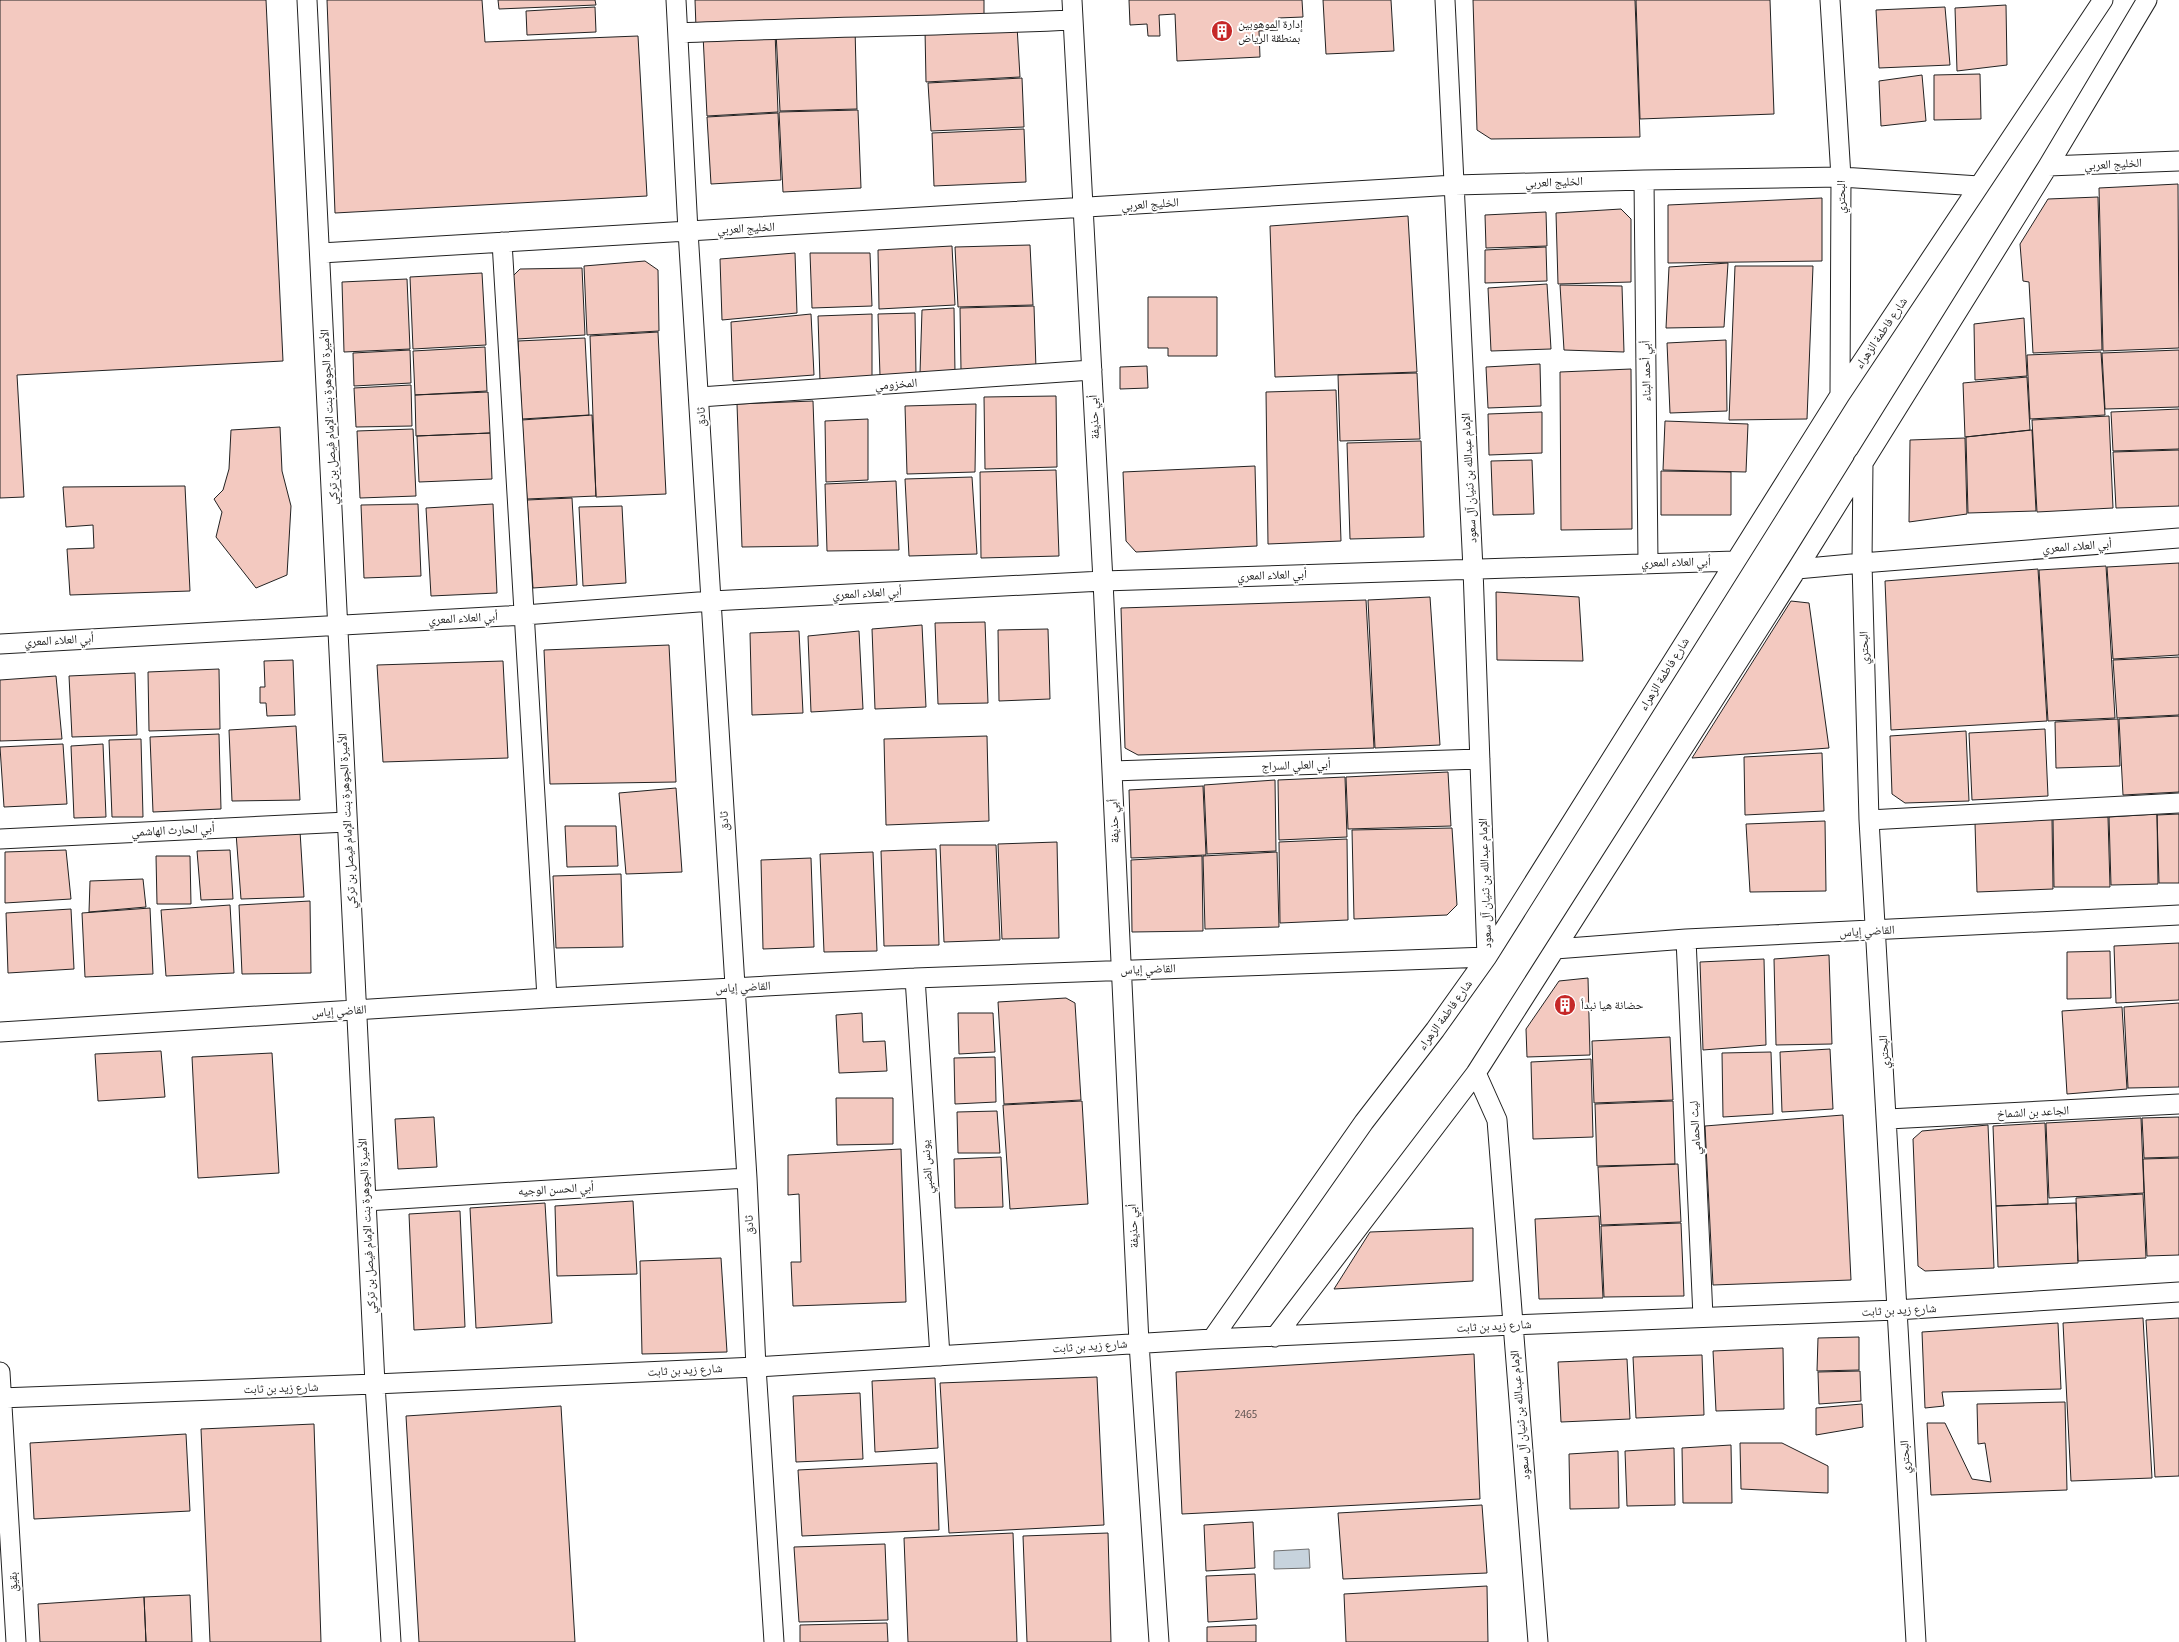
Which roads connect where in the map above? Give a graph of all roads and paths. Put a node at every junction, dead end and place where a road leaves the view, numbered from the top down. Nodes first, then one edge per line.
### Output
1 (307, 0) edge
2 (676, 0) edge
3 (1072, 0) edge
4 (1445, 0) edge
5 (1830, 0) edge
6 (2103, 0) edge
7 (2147, 0) edge
8 (1073, 20) junction
9 (679, 33) junction
10 (2179, 161) edge
11 (2048, 166) junction
12 (1841, 177) junction
13 (1644, 180) junction
14 (1455, 185) junction
15 (1979, 186) junction
16 (1084, 209) junction
17 (688, 231) junction
18 (502, 242) junction
19 (321, 253) junction
20 (1092, 370) junction
21 (1840, 395) junction
22 (700, 397) junction
23 (1863, 462) junction
24 (2179, 538) edge
25 (1735, 561) junction
26 (1648, 562) junction
27 (1862, 562) junction
28 (1473, 569) junction
29 (1796, 570) junction
30 (1103, 581) junction
31 (712, 601) junction
32 (524, 615) junction
33 (338, 625) junction
34 (0, 644) edge
35 (1480, 758) junction
36 (1112, 771) junction
37 (2179, 803) edge
38 (1870, 820) junction
39 (347, 822) junction
40 (0, 839) edge
41 (2179, 915) edge
42 (1876, 930) junction
43 (1686, 939) junction
44 (1555, 949) junction
45 (1488, 957) junction
46 (1120, 970) junction
47 (915, 978) junction
48 (734, 987) junction
49 (547, 998) junction
50 (357, 1009) junction
51 (0, 1032) edge
52 (1476, 1073) junction
53 (2179, 1104) edge
54 (1888, 1119) junction
55 (747, 1178) junction
56 (366, 1200) junction
57 (2179, 1292) edge
58 (1896, 1310) junction
59 (1703, 1317) junction
60 (1513, 1325) junction
61 (1275, 1337) junction
62 (1212, 1340) junction
63 (1139, 1343) junction
64 (940, 1356) junction
65 (756, 1367) junction
66 (0, 1372) edge
67 (375, 1384) junction
68 (1, 1398) edge
69 (16, 1642) edge
70 (391, 1642) edge
71 (774, 1642) edge
72 (1158, 1642) edge
73 (1538, 1642) edge
74 (1916, 1642) edge

1 - 19 street, الأميرة الجوهرة بنت الإمام فيصل بن تركي
2 - 9 street, ثادق
3 - 8 street, أبي حذيفة
4 - 14 street, الإمام عبدالله بن ثنيان آل سعود
5 - 12 street, البحتري
6 - 15 street, شارع فاطمة الزهراء
7 - 11 street
8 - 9 street
8 - 16 street, أبي حذيفة
9 - 17 street, ثادق
10 - 11 street, الخليج العربي
11 - 23 street
12 - 13 street, الخليج العربي
12 - 15 street, الخليج العربي
12 - 21 street, البحتري
13 - 14 street, الخليج العربي
13 - 26 street, أبي أحمد البناء
14 - 16 street, الخليج العربي
14 - 28 street, الإمام عبدالله بن ثنيان آل سعود
15 - 21 street, شارع فاطمة الزهراء
16 - 17 street, الخليج العربي
16 - 20 street, أبي حذيفة
17 - 18 street, الخليج العربي
17 - 22 street, ثادق
18 - 19 street, الخليج العربي
18 - 32 street
19 - 33 street, الأميرة الجوهرة بنت الإمام فيصل بن تركي
20 - 22 street, المخزومي
20 - 30 street, أبي حذيفة
21 - 25 street, شارع فاطمة الزهراء
22 - 31 street, ثادق
23 - 27 street, البحتري
23 - 29 street
24 - 27 street, أبي العلاء المعري
25 - 26 street, أبي العلاء المعري
25 - 45 street, شارع فاطمة الزهراء
26 - 28 street, أبي العلاء المعري
27 - 29 street, أبي العلاء المعري
27 - 38 street, البحتري
28 - 30 street, أبي العلاء المعري
28 - 35 street, الإمام عبدالله بن ثنيان آل سعود
29 - 44 street
30 - 31 street, أبي العلاء المعري
30 - 36 street, أبي حذيفة
31 - 32 street, أبي العلاء المعري
31 - 48 street, ثادق
32 - 33 street, أبي العلاء المعري
32 - 49 street
33 - 34 street, أبي العلاء المعري
33 - 39 street, الأميرة الجوهرة بنت الإمام فيصل بن تركي
35 - 36 street, أبي العلي السراج
35 - 45 street, الإمام عبدالله بن ثنيان آل سعود
36 - 46 street, أبي حذيفة
37 - 38 street
38 - 42 street, البحتري
39 - 40 street, أبي الحارث الهاشمي
39 - 50 street, الأميرة الجوهرة بنت الإمام فيصل بن تركي
41 - 42 street, القاضي إياس
42 - 43 street, القاضي إياس
42 - 54 street, البحتري
43 - 44 street, القاضي إياس
43 - 59 street, ليث الحمامي
44 - 52 street
45 - 46 street, القاضي إياس
45 - 62 street, شارع فاطمة الزهراء
46 - 47 street, القاضي إياس
46 - 63 street, أبي حذيفة
47 - 48 street, القاضي إياس
47 - 64 street, يونس الضبي
48 - 49 street, القاضي إياس
48 - 55 street, ثادق
49 - 50 street, القاضي إياس
50 - 51 street, القاضي إياس
50 - 56 street, الأميرة الجوهرة بنت الإمام فيصل بن تركي
52 - 60 street, الإمام عبدالله بن ثنيان آل سعود
52 - 61 street
53 - 54 street, الجاعد بن الشماخ
54 - 58 street, البحتري
55 - 56 street, أبي الحسن الوجيه
55 - 65 street, ثادق
56 - 67 street, الأميرة الجوهرة بنت الإمام فيصل بن تركي
57 - 58 street, شارع زيد بن ثابت
58 - 59 street, شارع زيد بن ثابت
58 - 74 street, البحتري
59 - 60 street, شارع زيد بن ثابت
60 - 61 street, شارع زيد بن ثابت
60 - 73 street, الإمام عبدالله بن ثنيان آل سعود
61 - 62 street, شارع زيد بن ثابت
62 - 63 street, شارع زيد بن ثابت
63 - 64 street, شارع زيد بن ثابت
63 - 72 street, أبي حذيفة
64 - 65 street, شارع زيد بن ثابت
65 - 67 street, شارع زيد بن ثابت
65 - 71 street, ثادق
66 - 68 street, بقيق
67 - 68 street, شارع زيد بن ثابت
67 - 70 street, الأميرة الجوهرة بنت الإمام فيصل بن تركي
68 - 69 street, بقيق

